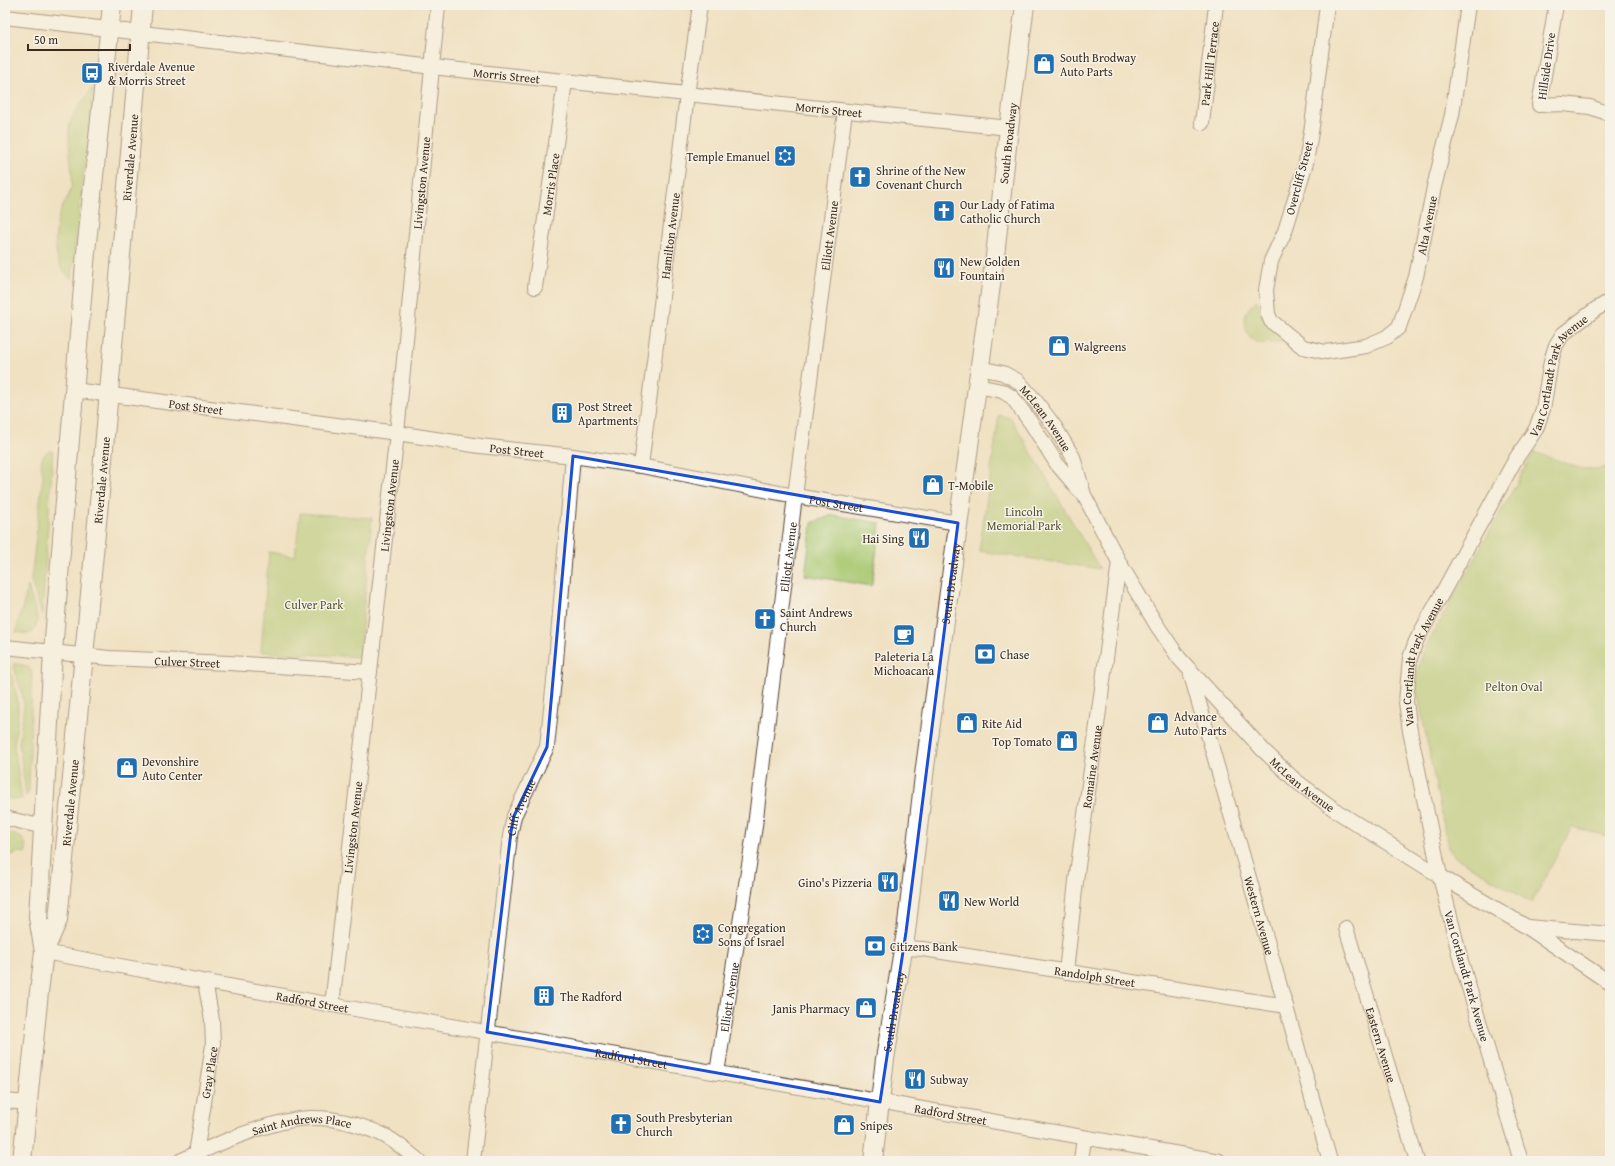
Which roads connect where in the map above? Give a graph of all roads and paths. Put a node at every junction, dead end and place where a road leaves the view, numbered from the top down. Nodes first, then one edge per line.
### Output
1 (112, 5) edge
2 (143, 5) edge
3 (438, 5) edge
4 (700, 5) edge
5 (1025, 5) edge
6 (1216, 5) edge
7 (1327, 5) edge
8 (1468, 5) edge
9 (1556, 5) edge
10 (5, 17) edge
11 (110, 29) junction
12 (141, 32) junction
13 (432, 67) junction
14 (565, 82) junction
15 (687, 94) junction
16 (845, 111) junction
17 (1610, 114) edge
18 (1202, 123) dead end
19 (1009, 128) junction
20 (535, 287) dead end
21 (1610, 301) edge
22 (1291, 338) joint
23 (979, 368) junction
24 (977, 386) junction
25 (74, 390) junction
26 (108, 394) junction
27 (397, 433) junction
28 (574, 456) junction
29 (641, 466) junction
30 (1084, 495) junction
31 (795, 496) junction
32 (958, 523) junction
33 (1119, 562) junction
34 (5, 647) edge
35 (53, 652) junction
36 (84, 656) junction
37 (1190, 670) junction
38 (370, 672) junction
39 (5, 818) edge
40 (44, 826) junction
41 (1440, 876) junction
42 (1527, 927) junction
43 (1346, 928) dead end
44 (1610, 934) edge
45 (904, 948) junction
46 (44, 952) junction
47 (1066, 972) junction
48 (205, 982) junction
49 (1610, 983) edge
50 (332, 1005) junction
51 (1286, 1006) junction
52 (487, 1032) junction
53 (717, 1072) junction
54 (5, 1101) edge
55 (880, 1102) junction
56 (28, 1103) junction
57 (1084, 1138) junction
58 (198, 1157) edge
59 (22, 1161) edge
60 (180, 1161) edge
61 (419, 1161) edge
62 (473, 1161) edge
63 (873, 1161) edge
64 (1081, 1161) edge
65 (1219, 1161) edge
66 (1330, 1161) edge
67 (1417, 1161) edge
68 (1521, 1161) edge

1 - 11 main road, Riverdale Avenue
2 - 12 main road, Riverdale Avenue
3 - 13 street, Livingston Avenue
4 - 15 street, Hamilton Avenue
5 - 19 main road, South Broadway
6 - 18 street, Park Hill Terrace
7 - 22 street, Overcliff Street
8 - 22 street, Alta Avenue
9 - 17 street, Hillside Drive
10 - 11 street, Morris Street
11 - 12 street, Morris Street
11 - 25 main road, Riverdale Avenue
12 - 13 street, Morris Street
12 - 26 main road, Riverdale Avenue
13 - 14 street, Morris Street
13 - 27 street, Livingston Avenue
14 - 15 street, Morris Street
14 - 20 street, Morris Place
15 - 16 street, Morris Street
15 - 29 street, Hamilton Avenue
16 - 19 street, Morris Street
16 - 31 street, Elliott Avenue
19 - 23 main road, South Broadway
21 - 41 street, Van Cortlandt Park Avenue
23 - 24 main road, South Broadway
23 - 30 street, McLean Avenue
24 - 30 street, McLean Avenue
24 - 32 main road, South Broadway
25 - 26 street, Post Street
25 - 35 main road, Riverdale Avenue
26 - 27 street, Post Street
26 - 36 main road, Riverdale Avenue
27 - 28 street, Post Street
27 - 38 street, Livingston Avenue
28 - 29 street, Post Street
28 - 52 street, Cliff Avenue
29 - 31 street, Post Street
30 - 33 street, McLean Avenue
31 - 32 street, Post Street
31 - 53 street, Elliott Avenue
32 - 45 main road, South Broadway
33 - 37 street, McLean Avenue
33 - 47 street, Romaine Avenue
34 - 35 street, Culver Street
35 - 36 street, Culver Street
35 - 40 main road, Riverdale Avenue
36 - 38 street, Culver Street
36 - 46 main road, Riverdale Avenue
37 - 41 street, McLean Avenue
37 - 51 street, Western Avenue
38 - 50 street, Livingston Avenue
39 - 40 street
40 - 46 main road, Riverdale Avenue
41 - 42 street, McLean Avenue
41 - 68 street, Van Cortlandt Park Avenue
42 - 44 street
42 - 49 street, McLean Avenue
43 - 67 street, Eastern Avenue
45 - 47 street, Randolph Street
45 - 55 main road, South Broadway
46 - 48 street, Radford Street
46 - 56 main road, Riverdale Avenue
47 - 51 street, Randolph Street
48 - 50 street, Radford Street
48 - 58 street, Gray Place
50 - 52 street, Radford Street
51 - 66 street, Western Avenue
52 - 53 street, Radford Street
52 - 62 street, Cliff Avenue
53 - 55 street, Radford Street
54 - 56 street
55 - 57 street, Radford Street
55 - 63 main road, South Broadway
56 - 59 main road, Riverdale Avenue
57 - 64 street
57 - 65 street, Radford Street
58 - 60 street, Saint Andrews Place
58 - 61 street, Saint Andrews Place

